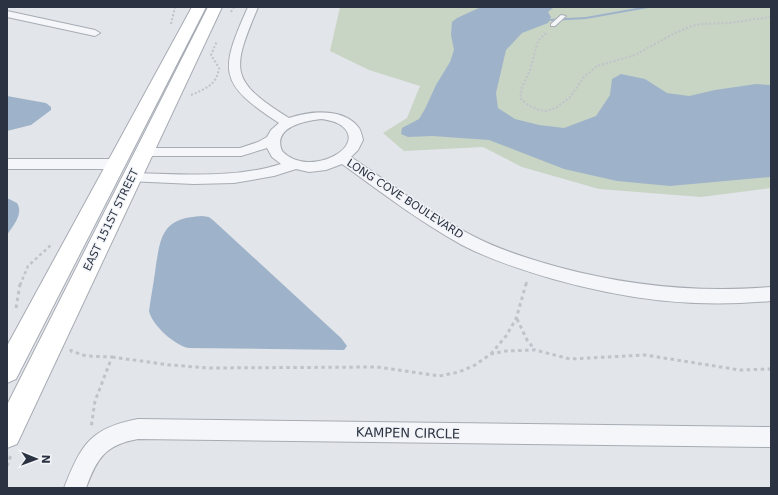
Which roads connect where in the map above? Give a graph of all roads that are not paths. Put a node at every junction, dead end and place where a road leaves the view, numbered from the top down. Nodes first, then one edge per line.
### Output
1 (199, 7) edge
2 (253, 7) edge
3 (222, 11) edge
4 (7, 14) edge
5 (562, 17) dead end
6 (553, 25) road end
7 (95, 33) dead end
8 (287, 123) junction
9 (274, 139) junction
10 (343, 158) junction
11 (7, 164) edge
12 (126, 165) junction
13 (295, 165) junction
14 (771, 294) edge
15 (7, 371) edge
16 (7, 434) edge
17 (771, 437) edge
18 (75, 488) edge

1 - 12 street, EAST 151ST STREET
2 - 8 street
3 - 12 street, EAST 151ST STREET
4 - 7 street
5 - 6 lane
8 - 9 street
8 - 10 street
9 - 12 street
9 - 13 street
10 - 13 street
10 - 14 street, LONG COVE BOULEVARD
11 - 12 street
12 - 13 street
12 - 15 street, EAST 151ST STREET
12 - 16 street, EAST 151ST STREET
17 - 18 street, KAMPEN CIRCLE

